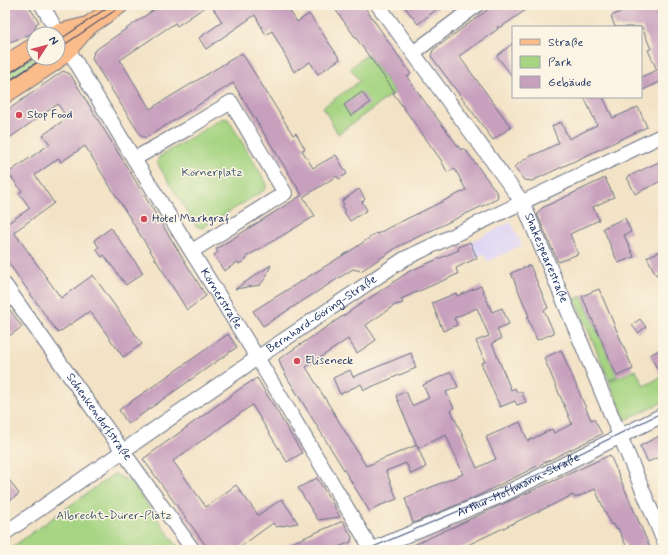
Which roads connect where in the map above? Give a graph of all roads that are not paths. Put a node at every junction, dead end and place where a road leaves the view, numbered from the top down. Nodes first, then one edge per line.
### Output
1 (42, 5) edge
2 (119, 5) edge
3 (378, 5) edge
4 (477, 5) edge
5 (54, 26) edge
6 (88, 26) junction
7 (66, 30) edge
8 (68, 50) junction
9 (26, 52) edge
10 (413, 53) junction
11 (5, 65) edge
12 (5, 94) edge
13 (663, 135) edge
14 (134, 159) junction
15 (523, 203) junction
16 (192, 251) junction
17 (5, 285) edge
18 (257, 358) junction
19 (663, 415) edge
20 (620, 436) junction
21 (122, 451) junction
22 (5, 534) edge
23 (663, 538) edge
24 (193, 550) edge
25 (372, 550) edge

1 - 5 street
2 - 6 main road
3 - 10 street, Shakespearestraße
4 - 10 street
6 - 7 main road
6 - 8 main road
8 - 12 main road
8 - 14 street, Körnerstraße
9 - 11 main road
10 - 15 street, Shakespearestraße
13 - 15 street, Bernhard-Göring-Straße
14 - 16 street, Körnerstraße
14 - 16 street
15 - 18 street, Bernhard-Göring-Straße
15 - 20 street, Shakespearestraße
16 - 18 street, Körnerstraße
17 - 21 street, Schenkendorfstraße
18 - 21 street, Bernhard-Göring-Straße
18 - 25 street, Körnerstraße
19 - 20 street, Arthur-Hoffmann-Straße
20 - 23 street, Shakespearestraße
20 - 25 street, Arthur-Hoffmann-Straße
21 - 22 street, Bernhard-Göring-Straße
21 - 24 street, Schenkendorfstraße

